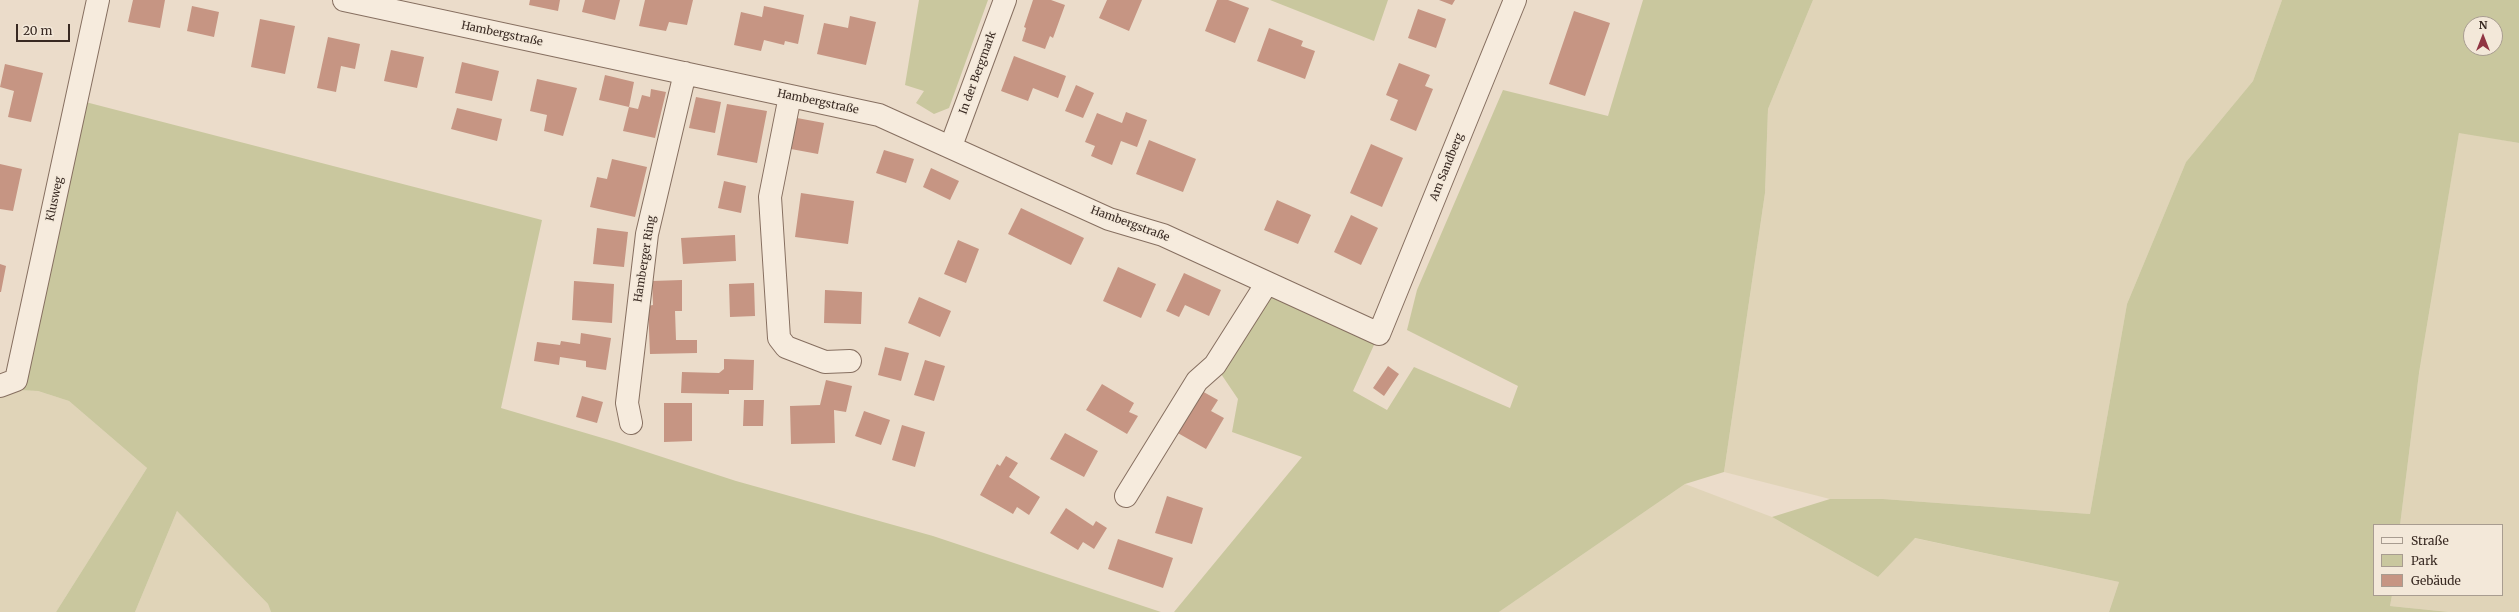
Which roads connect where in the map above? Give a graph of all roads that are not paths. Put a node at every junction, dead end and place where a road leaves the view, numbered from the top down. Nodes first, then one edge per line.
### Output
1 (98, 0) edge
2 (344, 0) edge
3 (1005, 0) edge
4 (1515, 0) edge
5 (685, 73) junction
6 (790, 96) junction
7 (951, 146) junction
8 (1267, 283) junction
9 (1379, 334) joint
10 (850, 361) dead end
11 (0, 386) edge
12 (631, 423) dead end
13 (1126, 496) dead end

1 - 11 street, Klusweg
2 - 5 street, Hambergstraße
3 - 7 street, In der Bergmark
4 - 9 street, Am Sandberg
5 - 6 street, Hambergstraße
5 - 12 street, Hamberger Ring
6 - 7 street, Hambergstraße
6 - 10 street
7 - 8 street, Hambergstraße
8 - 9 street, Hambergstraße
8 - 13 street

